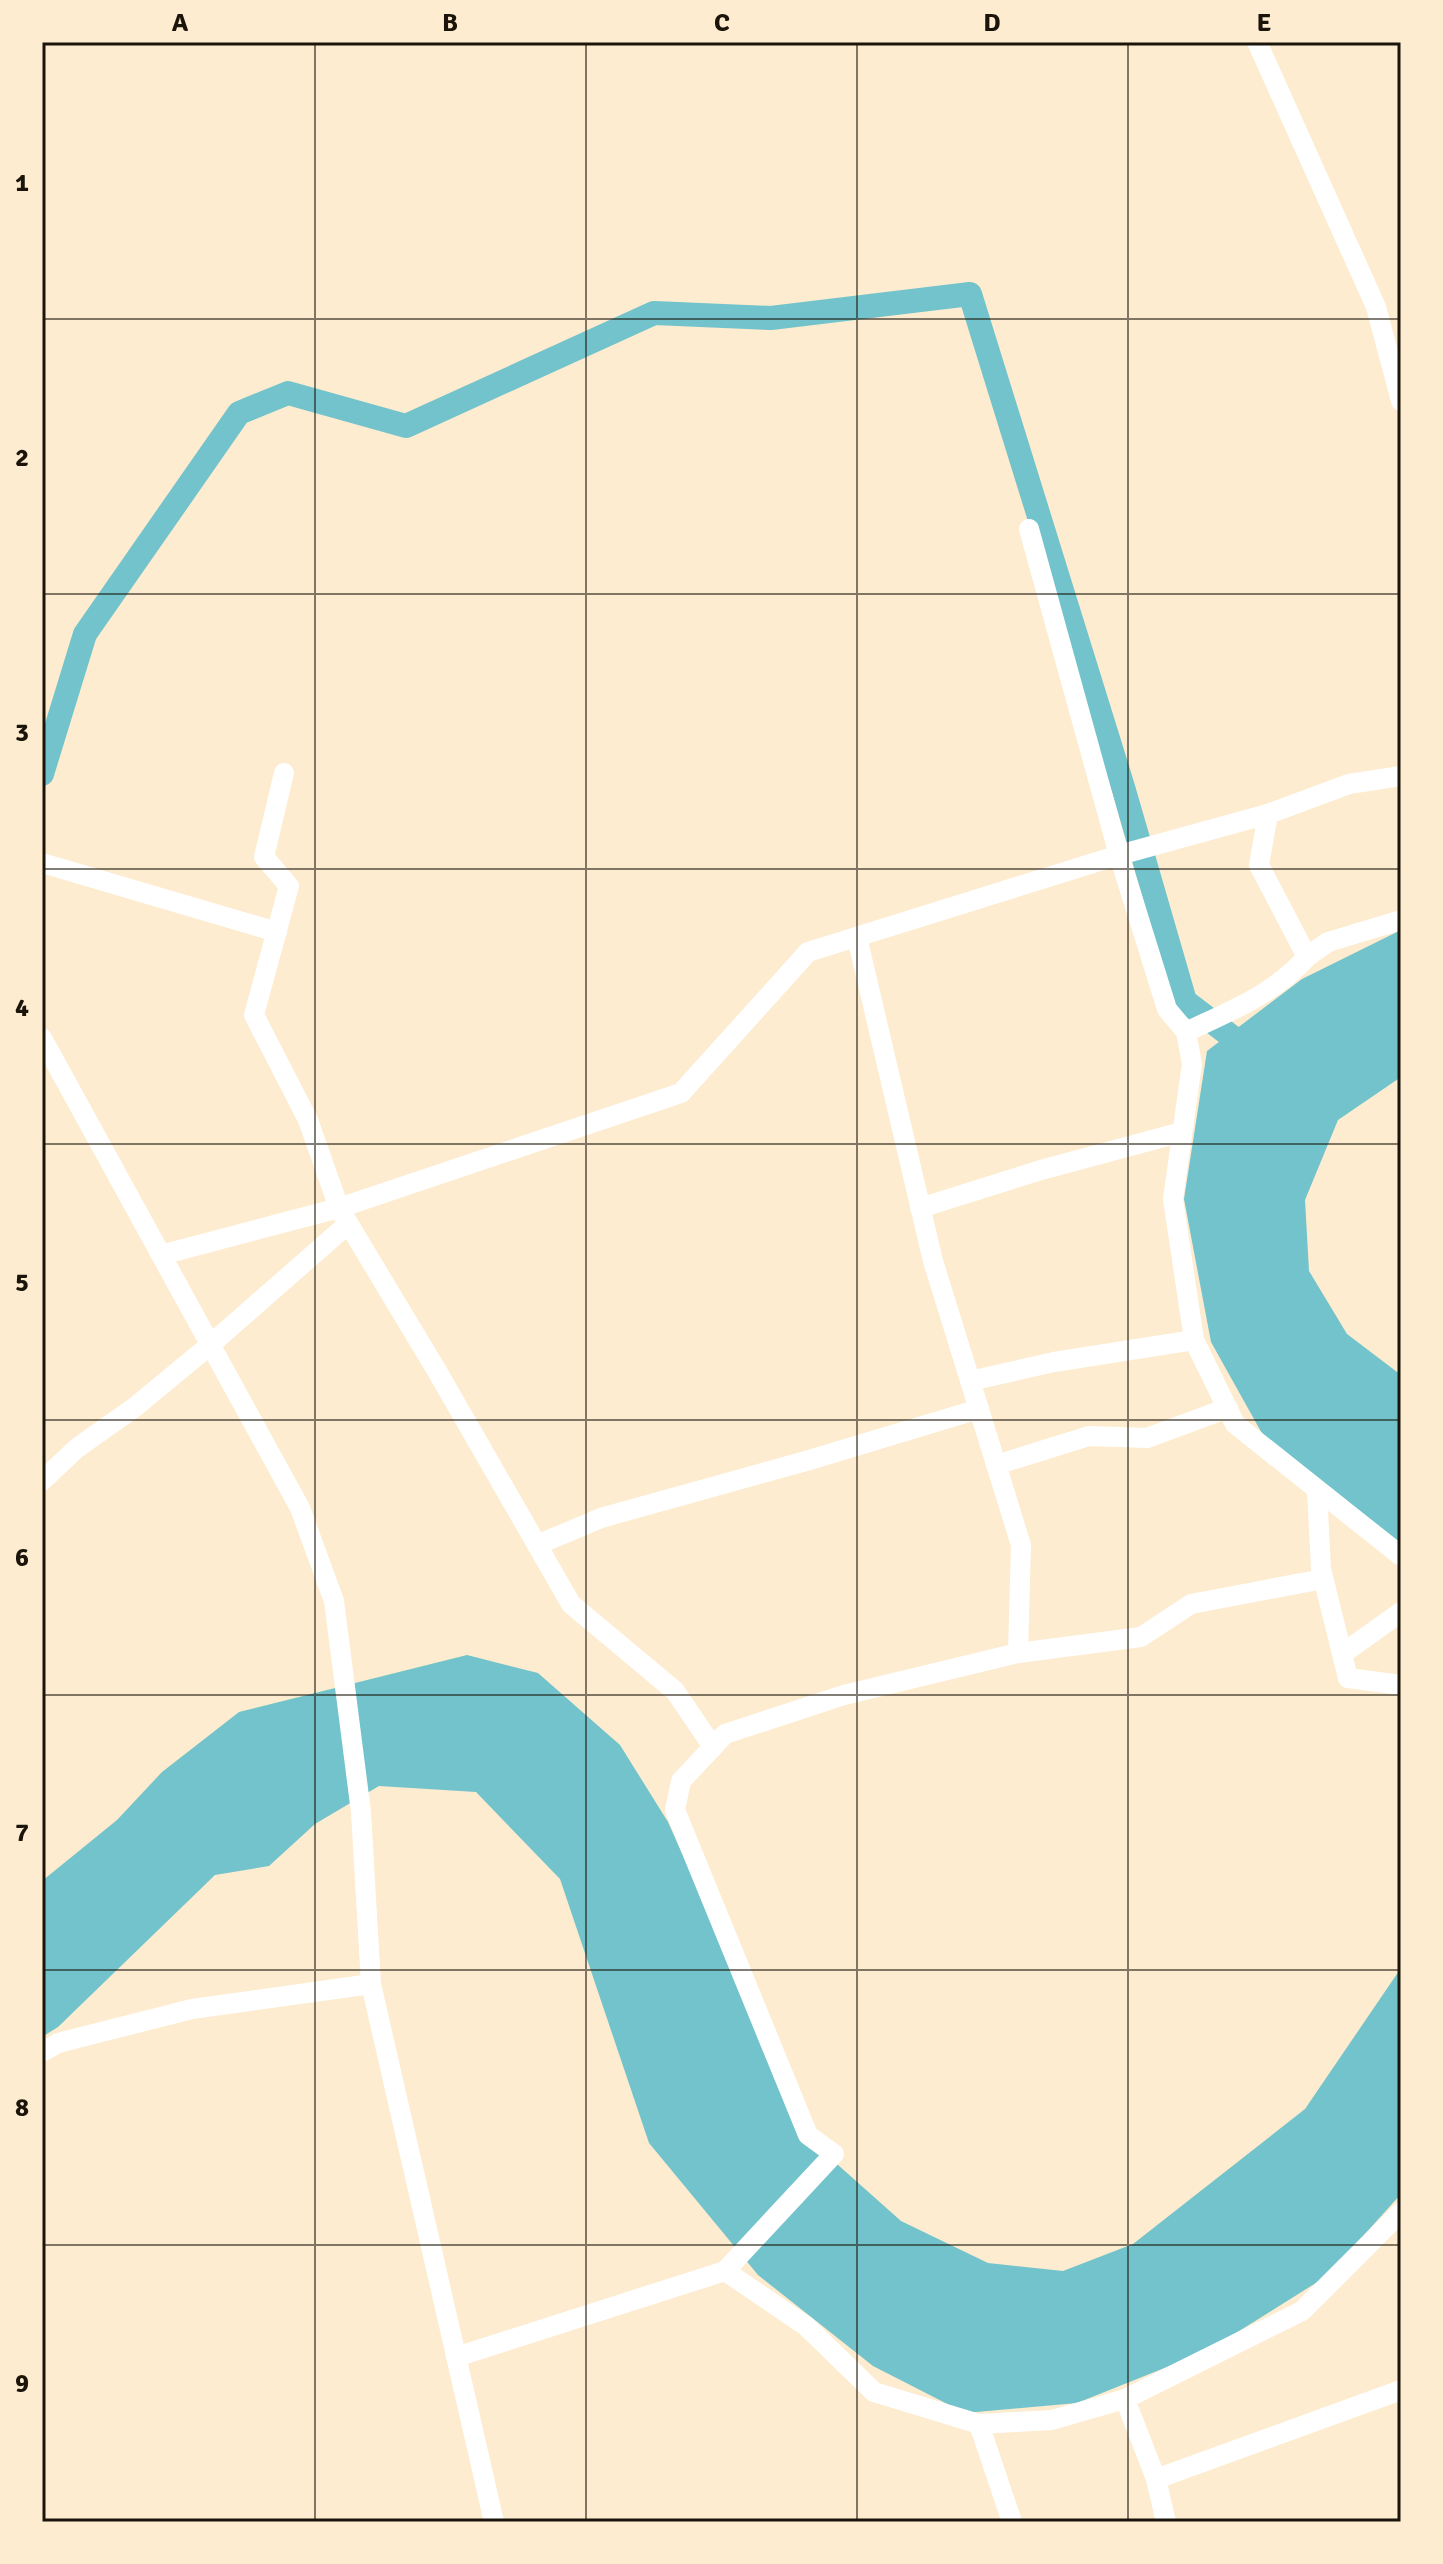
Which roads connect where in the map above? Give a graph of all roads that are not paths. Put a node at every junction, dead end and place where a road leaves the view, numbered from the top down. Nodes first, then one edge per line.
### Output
1 (1257, 42) edge
2 (1401, 401) edge
3 (1029, 529) dead end
4 (284, 773) dead end
5 (1401, 776) edge
6 (1268, 814) junction
7 (1119, 855) junction
8 (42, 863) edge
9 (1401, 920) edge
10 (277, 932) junction
11 (857, 937) junction
12 (1307, 957) junction
13 (1186, 1032) junction
14 (42, 1038) edge
15 (1182, 1132) junction
16 (920, 1208) junction
17 (343, 1216) junction
18 (161, 1255) junction
19 (1194, 1340) junction
20 (210, 1345) junction
21 (970, 1381) junction
22 (1228, 1408) junction
23 (979, 1409) junction
24 (996, 1465) junction
25 (42, 1481) edge
26 (1317, 1490) junction
27 (537, 1545) junction
28 (1401, 1556) edge
29 (1323, 1579) junction
30 (1401, 1612) edge
31 (1018, 1653) junction
32 (1342, 1654) junction
33 (1401, 1685) edge
34 (713, 1747) junction
35 (371, 1984) junction
36 (42, 2052) edge
37 (1401, 2212) edge
38 (731, 2264) junction
39 (456, 2357) junction
40 (1401, 2390) edge
41 (1125, 2399) junction
42 (979, 2424) junction
43 (1156, 2479) junction
44 (494, 2522) edge
45 (1012, 2522) edge
46 (1166, 2522) edge

1 - 2 street
3 - 7 street
4 - 10 street
5 - 6 street
6 - 7 street
6 - 12 street
7 - 11 street
7 - 13 street
8 - 10 street
9 - 12 street
10 - 17 street
11 - 16 street
11 - 17 street
12 - 13 street
13 - 15 street
14 - 18 street
15 - 16 street
15 - 19 street
16 - 21 street
17 - 18 street
17 - 20 street
17 - 27 street
18 - 20 street
19 - 21 street
19 - 22 street
20 - 25 street
20 - 35 street
21 - 23 street
22 - 24 street
22 - 26 street
23 - 24 street
23 - 27 street
24 - 31 street
26 - 28 street
26 - 29 street
27 - 34 street
29 - 31 street
29 - 32 street
30 - 32 street
31 - 34 street
32 - 33 street
34 - 38 street
35 - 36 street
35 - 39 street
37 - 41 street
38 - 39 street
38 - 42 street
39 - 44 street
40 - 43 street
41 - 42 street
41 - 43 street
42 - 45 street
43 - 46 street

